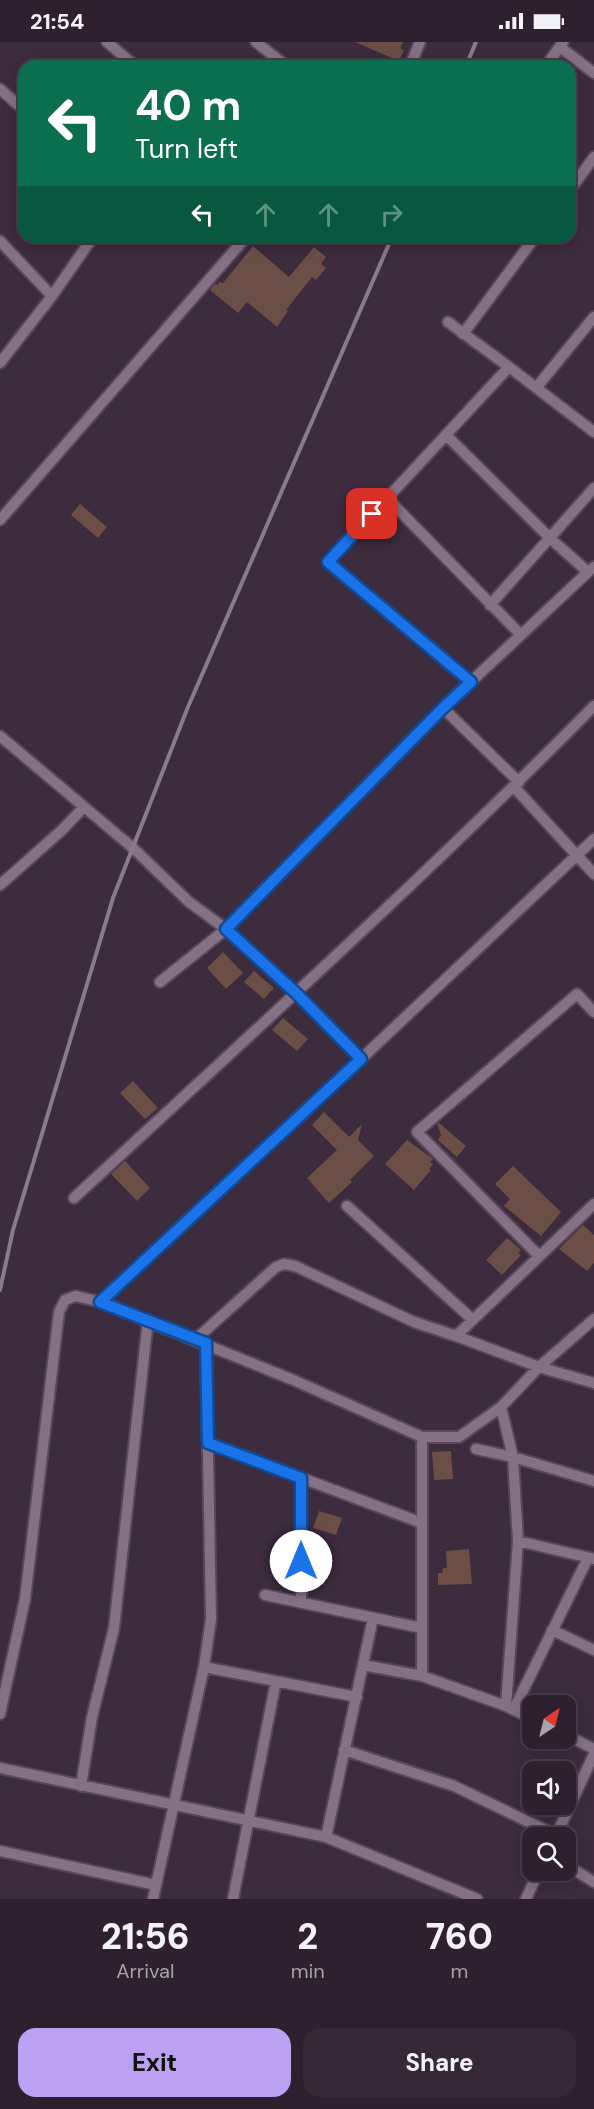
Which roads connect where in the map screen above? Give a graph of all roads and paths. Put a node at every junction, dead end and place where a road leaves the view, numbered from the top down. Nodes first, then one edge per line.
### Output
1 (107, 42) edge
2 (256, 42) edge
3 (420, 42) edge
4 (562, 44) edge
5 (128, 60) edge
6 (278, 60) edge
7 (412, 60) edge
8 (550, 60) edge
9 (594, 72) edge
10 (0, 89) edge
11 (18, 105) edge
12 (594, 157) edge
13 (576, 182) edge
14 (0, 241) edge
15 (89, 243) edge
16 (241, 243) edge
17 (531, 243) edge
18 (52, 296) junction
19 (594, 316) edge
20 (448, 322) dead end
21 (463, 334) junction
22 (0, 363) edge
23 (509, 367) junction
24 (536, 388) junction
25 (594, 432) edge
26 (446, 435) junction
27 (594, 488) edge
28 (387, 498) junction
29 (0, 520) edge
30 (550, 538) junction
31 (591, 570) edge
32 (490, 605) junction
33 (521, 635) junction
34 (471, 682) junction
35 (594, 706) edge
36 (443, 708) junction
37 (0, 736) edge
38 (517, 784) junction
39 (84, 807) junction
40 (594, 839) edge
41 (576, 856) junction
42 (594, 874) edge
43 (0, 885) edge
44 (226, 929) junction
45 (160, 982) dead end
46 (296, 993) junction
47 (594, 1012) edge
48 (361, 1059) junction
49 (74, 1198) dead end
50 (594, 1204) edge
51 (347, 1206) dead end
52 (539, 1256) junction
53 (100, 1302) junction
54 (594, 1319) edge
55 (148, 1320) junction
56 (473, 1320) junction
57 (456, 1336) junction
58 (201, 1341) junction
59 (538, 1367) junction
60 (594, 1383) edge
61 (501, 1407) junction
62 (422, 1437) junction
63 (208, 1443) junction
64 (476, 1449) dead end
65 (513, 1457) junction
66 (301, 1478) junction
67 (594, 1481) edge
68 (422, 1523) junction
69 (518, 1541) junction
70 (591, 1558) edge
71 (265, 1595) dead end
72 (301, 1603) junction
73 (374, 1618) junction
74 (422, 1628) junction
75 (552, 1630) junction
76 (594, 1650) edge
77 (363, 1665) junction
78 (204, 1667) junction
79 (422, 1676) junction
80 (276, 1681) junction
81 (357, 1697) junction
82 (510, 1707) junction
83 (0, 1714) edge
84 (522, 1714) edge
85 (576, 1740) edge
86 (594, 1749) edge
87 (344, 1750) junction
88 (594, 1754) edge
89 (0, 1768) edge
90 (584, 1773) junction
91 (594, 1779) edge
92 (81, 1786) junction
93 (173, 1806) junction
94 (249, 1820) junction
95 (536, 1827) edge
96 (559, 1827) edge
97 (326, 1837) junction
98 (0, 1851) edge
99 (576, 1871) edge
100 (535, 1881) edge
101 (594, 1882) edge
102 (156, 1886) junction
103 (153, 1899) edge
104 (233, 1899) edge
105 (477, 1899) edge
106 (526, 1899) edge

1 - 5 street
2 - 6 street
3 - 7 street
4 - 8 street
4 - 9 street
10 - 11 street
12 - 13 street
14 - 18 street
15 - 18 street
16 - 29 street
17 - 21 street
18 - 22 street
19 - 24 street
20 - 21 street
21 - 23 street
23 - 24 street
23 - 26 street
24 - 25 street
26 - 28 street
26 - 30 street
27 - 30 street
28 - 32 street
28 - 34 street
30 - 31 street
30 - 32 street
31 - 33 street
32 - 33 street
33 - 34 street
34 - 36 street
35 - 38 street
36 - 38 street
36 - 44 street
37 - 39 street
38 - 41 street
38 - 46 street
39 - 43 street
39 - 44 street
40 - 41 street
41 - 42 street
41 - 48 street
44 - 45 street
44 - 46 street
46 - 48 street
46 - 49 street
47 - 52 street
48 - 53 street
50 - 52 street
51 - 56 street
52 - 56 street
53 - 55 street
53 - 83 street
54 - 59 street
55 - 58 street
55 - 92 street
56 - 57 street
57 - 58 street
57 - 59 street
58 - 62 street
58 - 63 street
59 - 60 street
59 - 61 street
61 - 62 street
61 - 65 street
62 - 68 street
63 - 66 street
63 - 78 street
64 - 65 street
65 - 67 street
65 - 69 street
66 - 68 street
66 - 72 street
68 - 74 street
69 - 70 street
69 - 82 street
70 - 75 street
71 - 72 street
72 - 73 street
73 - 74 street
73 - 77 street
74 - 79 street
75 - 76 street
75 - 82 street
77 - 79 street
77 - 81 street
78 - 80 street
78 - 93 street
79 - 82 street
80 - 81 street
80 - 94 street
81 - 87 street
82 - 84 street
85 - 86 street
87 - 95 street
87 - 97 street
88 - 90 street
89 - 92 street
90 - 91 street
90 - 96 street
92 - 93 street
93 - 94 street
93 - 102 street
94 - 97 street
94 - 104 street
97 - 105 street
98 - 102 street
99 - 101 street
100 - 106 street
102 - 103 street

